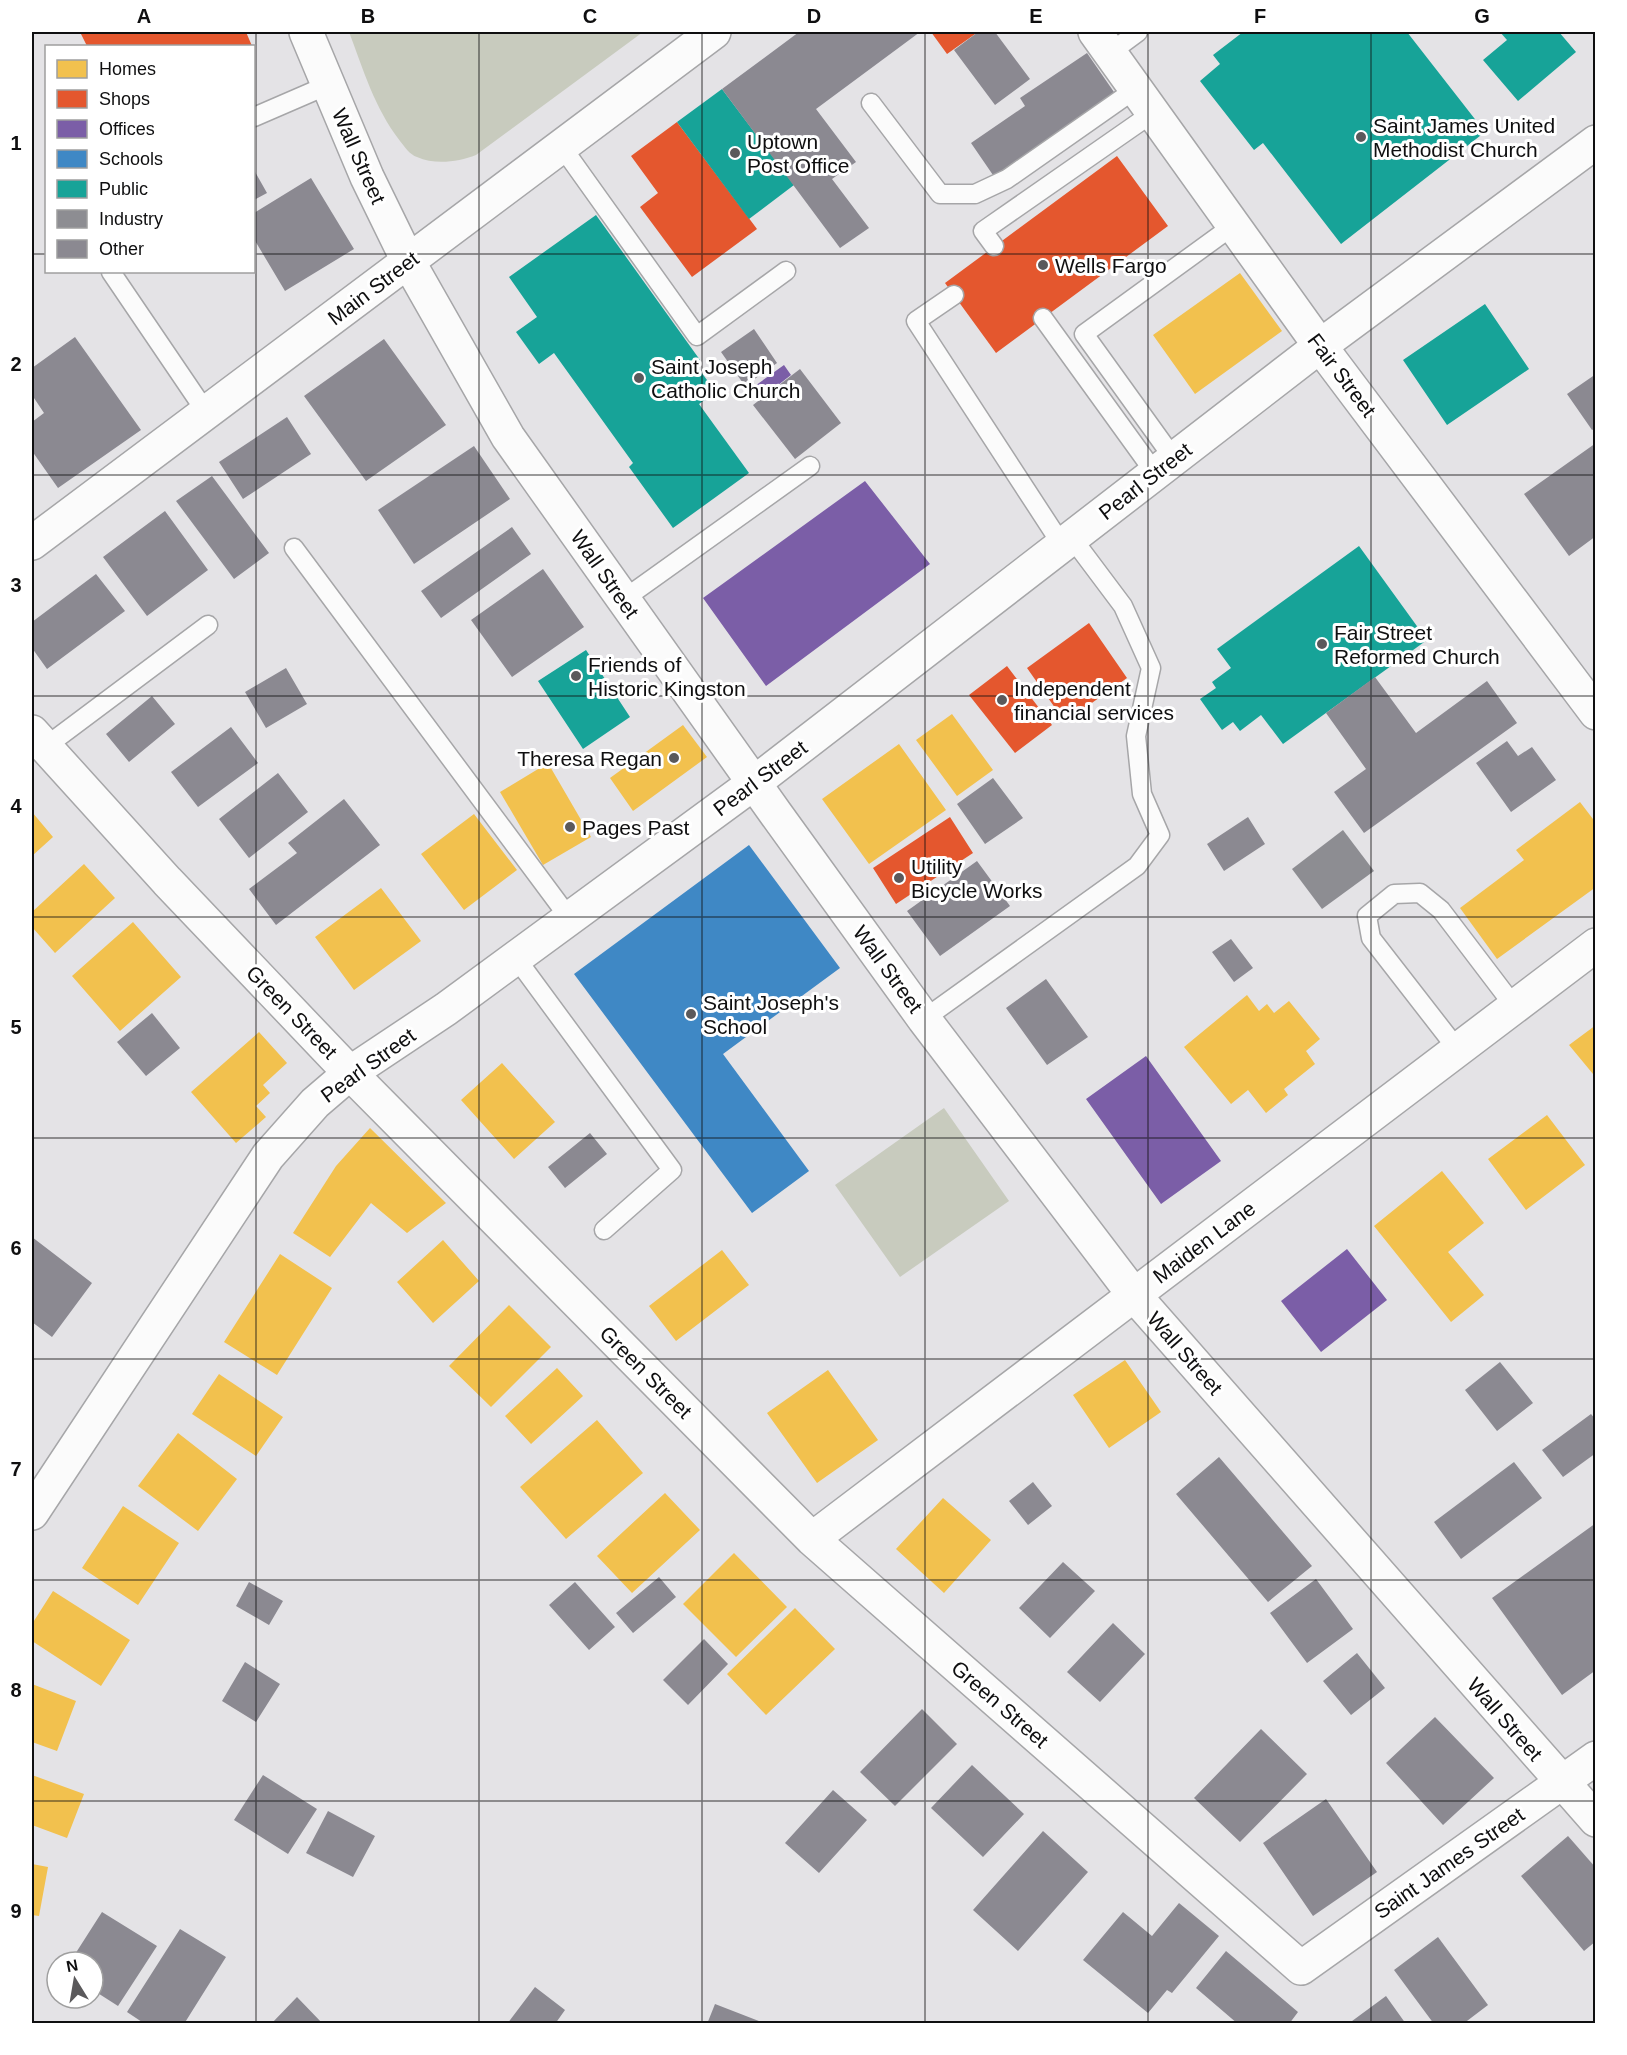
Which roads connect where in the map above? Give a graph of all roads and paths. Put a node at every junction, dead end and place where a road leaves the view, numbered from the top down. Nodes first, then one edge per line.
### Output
1 (306, 32) edge
2 (714, 32) edge
3 (1138, 32) edge
4 (1103, 42) edge
5 (328, 85) junction
6 (1145, 100) junction
7 (871, 103) dead end
8 (255, 117) edge
9 (1596, 142) edge
10 (562, 147) junction
11 (1234, 225) junction
12 (994, 246) dead end
13 (408, 261) junction
14 (786, 271) dead end
15 (112, 273) edge
16 (954, 295) dead end
17 (1043, 318) dead end
18 (1320, 346) junction
19 (206, 412) junction
20 (810, 466) dead end
21 (1165, 466) junction
22 (1067, 542) junction
23 (32, 543) edge
24 (294, 548) dead end
25 (624, 600) junction
26 (208, 625) dead end
27 (1596, 713) edge
28 (38, 739) edge
29 (754, 783) junction
30 (570, 919) junction
31 (1596, 945) edge
32 (516, 958) junction
33 (1514, 1006) junction
34 (924, 1019) junction
35 (1458, 1050) junction
36 (350, 1073) junction
37 (604, 1230) dead end
38 (1134, 1295) junction
39 (32, 1513) edge
40 (812, 1539) junction
41 (1596, 1758) edge
42 (1562, 1783) junction
43 (1596, 1820) edge
44 (1301, 1968) joint

1 - 5 street, Wall Street
2 - 10 street, Main Street
3 - 4 lane
4 - 6 street, Fair Street
5 - 8 lane
5 - 13 street, Wall Street
6 - 7 lane
6 - 11 street, Fair Street
6 - 12 lane
9 - 18 street, Pearl Street
10 - 13 street, Main Street
10 - 14 lane
11 - 18 street, Fair Street
11 - 21 lane
13 - 19 street, Main Street
13 - 25 street, Wall Street
15 - 19 lane
16 - 22 lane
17 - 21 lane
18 - 21 street, Pearl Street
18 - 27 street, Fair Street
19 - 23 street, Main Street
20 - 25 lane
21 - 22 street, Pearl Street
22 - 29 street, Pearl Street
22 - 34 lane
24 - 30 lane
25 - 29 street, Wall Street
26 - 28 lane
28 - 36 street, Green Street
29 - 30 street, Pearl Street
29 - 34 street, Wall Street
30 - 32 street, Pearl Street
31 - 33 street, Maiden Lane
32 - 36 street, Pearl Street
32 - 37 lane
33 - 35 street, Maiden Lane
33 - 35 lane
34 - 38 street, Wall Street
35 - 38 street, Maiden Lane
36 - 39 street, Pearl Street
36 - 40 street, Green Street
38 - 40 street, Maiden Lane
38 - 42 street, Wall Street
40 - 44 street, Green Street
41 - 42 street, Saint James Street
42 - 43 street, Wall Street
42 - 44 street, Saint James Street

